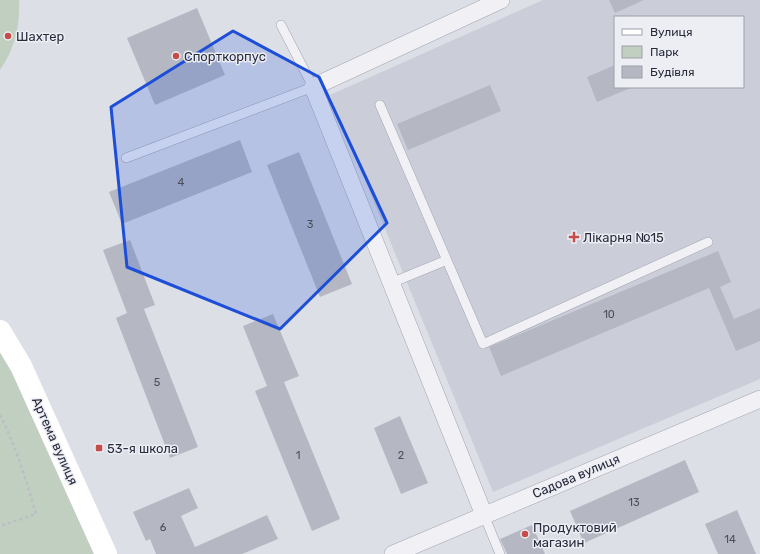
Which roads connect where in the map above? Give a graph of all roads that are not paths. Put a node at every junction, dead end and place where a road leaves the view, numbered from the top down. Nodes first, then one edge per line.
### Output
1 (501, 0) edge
2 (281, 25) dead end
3 (313, 87) junction
4 (380, 105) dead end
5 (126, 158) dead end
6 (708, 242) dead end
7 (447, 260) junction
8 (391, 283) junction
9 (0, 330) edge
10 (760, 399) edge
11 (484, 515) junction
12 (106, 554) edge
13 (393, 554) edge
14 (500, 554) edge

1 - 3 street
2 - 3 lane
3 - 5 lane
3 - 8 street
4 - 7 lane
6 - 7 lane
7 - 8 lane
8 - 11 street
9 - 12 street, Артема вулиця
10 - 11 street, Садова вулиця
11 - 13 street, Садова вулиця
11 - 14 lane

